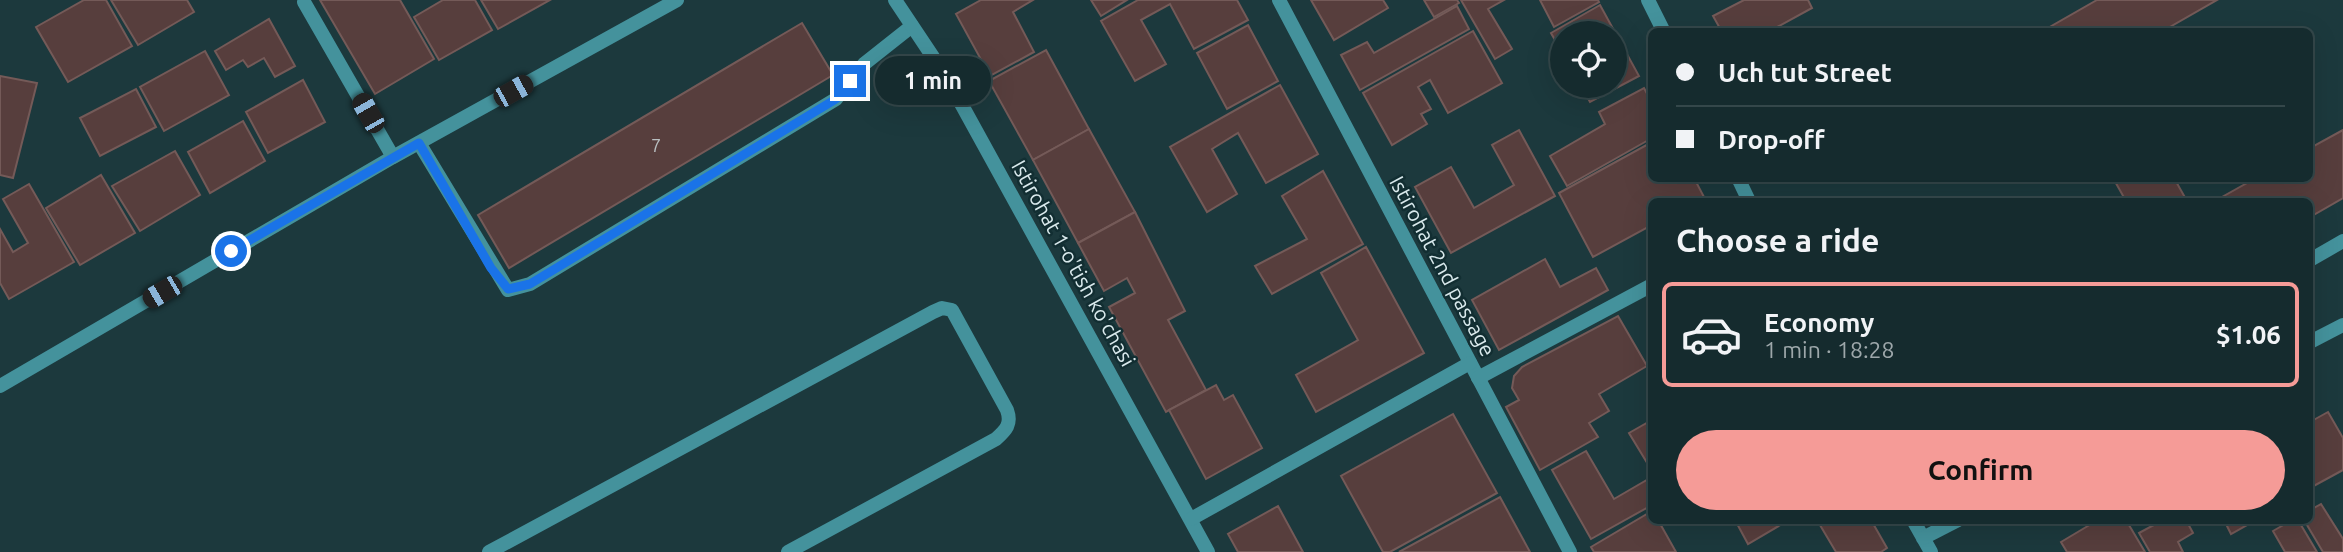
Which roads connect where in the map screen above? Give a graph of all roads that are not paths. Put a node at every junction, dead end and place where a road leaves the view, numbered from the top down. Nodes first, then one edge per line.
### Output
1 (677, 0) edge
2 (895, 0) edge
3 (1279, 0) edge
4 (1648, 0) edge
5 (304, 2) dead end
6 (912, 26) junction
7 (1662, 28) edge
8 (419, 143) junction
9 (393, 157) junction
10 (1740, 182) edge
11 (1748, 198) edge
12 (2343, 241) edge
13 (2313, 258) edge
14 (1648, 287) edge
15 (2343, 325) edge
16 (2313, 340) edge
17 (1470, 363) junction
18 (1478, 378) junction
19 (0, 386) edge
20 (1191, 519) junction
21 (1915, 524) edge
22 (1950, 524) edge
23 (813, 538) junction
24 (1923, 538) junction
25 (489, 552) edge
26 (789, 552) edge
27 (821, 552) edge
28 (1208, 552) edge
29 (1570, 552) edge
30 (1931, 552) edge

1 - 8 street
2 - 6 street, Istirohat 1-o'tish ko'chasi
3 - 17 street, Istirohat 2nd passage
4 - 7 street
5 - 9 street
6 - 8 street
6 - 20 street, Istirohat 1-o'tish ko'chasi
8 - 9 street
9 - 19 street
10 - 11 street
12 - 13 street
14 - 18 street
15 - 16 street
17 - 18 street, Istirohat 2nd passage
17 - 20 street
18 - 29 street, Istirohat 2nd passage
20 - 28 street, Istirohat 1-o'tish ko'chasi
21 - 24 street
22 - 24 street
23 - 25 street
23 - 26 street
23 - 27 street
24 - 30 street

